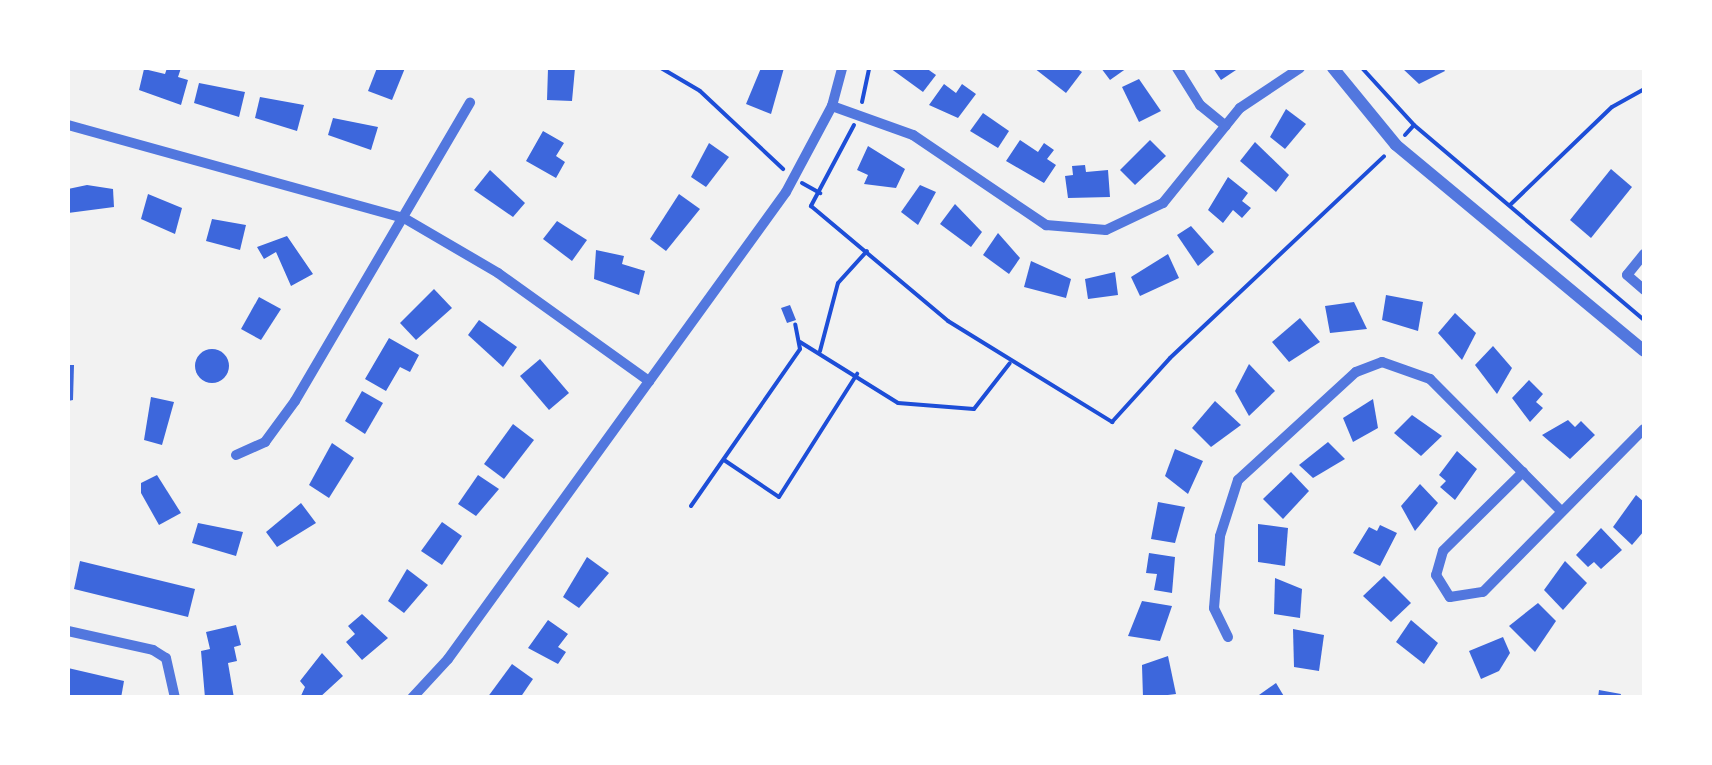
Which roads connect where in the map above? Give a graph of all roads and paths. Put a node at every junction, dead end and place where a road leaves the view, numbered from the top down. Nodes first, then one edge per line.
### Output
1 (661, 68) edge
2 (842, 68) edge
3 (869, 68) edge
4 (1177, 68) edge
5 (1300, 68) edge
6 (1333, 68) edge
7 (1362, 68) edge
8 (1644, 89) edge
9 (470, 103) dead end
10 (832, 106) junction
11 (859, 113) junction
12 (68, 125) edge
13 (1414, 125) junction
14 (1226, 126) junction
15 (1396, 145) junction
16 (793, 178) junction
17 (820, 193) junction
18 (1510, 205) junction
19 (404, 218) junction
20 (867, 251) junction
21 (1644, 254) edge
22 (1644, 290) edge
23 (1644, 320) edge
24 (795, 324) dead end
25 (800, 342) junction
26 (820, 351) junction
27 (1644, 351) edge
28 (1011, 362) junction
29 (857, 374) junction
30 (649, 381) junction
31 (1644, 429) edge
32 (236, 454) dead end
33 (724, 460) junction
34 (1523, 472) junction
35 (692, 506) dead end
36 (1562, 511) junction
37 (68, 631) edge
38 (1228, 637) dead end
39 (175, 698) edge
40 (412, 698) edge

1 - 16 path
2 - 10 street
3 - 11 path
4 - 14 street
5 - 14 street
6 - 15 street
7 - 13 path
8 - 18 path
9 - 19 street
10 - 11 street
10 - 16 street
11 - 14 street
11 - 17 path
12 - 19 street
13 - 15 path
13 - 18 path
15 - 27 street
15 - 28 path
16 - 17 path
16 - 30 street
17 - 20 path
18 - 23 path
19 - 30 street
19 - 32 street
20 - 26 path
20 - 28 path
21 - 22 street
24 - 25 path
25 - 26 path
25 - 33 path
26 - 29 path
28 - 29 path
29 - 33 path
30 - 40 street
31 - 36 street
33 - 35 path
34 - 36 street
34 - 36 street
34 - 38 street
37 - 39 street

